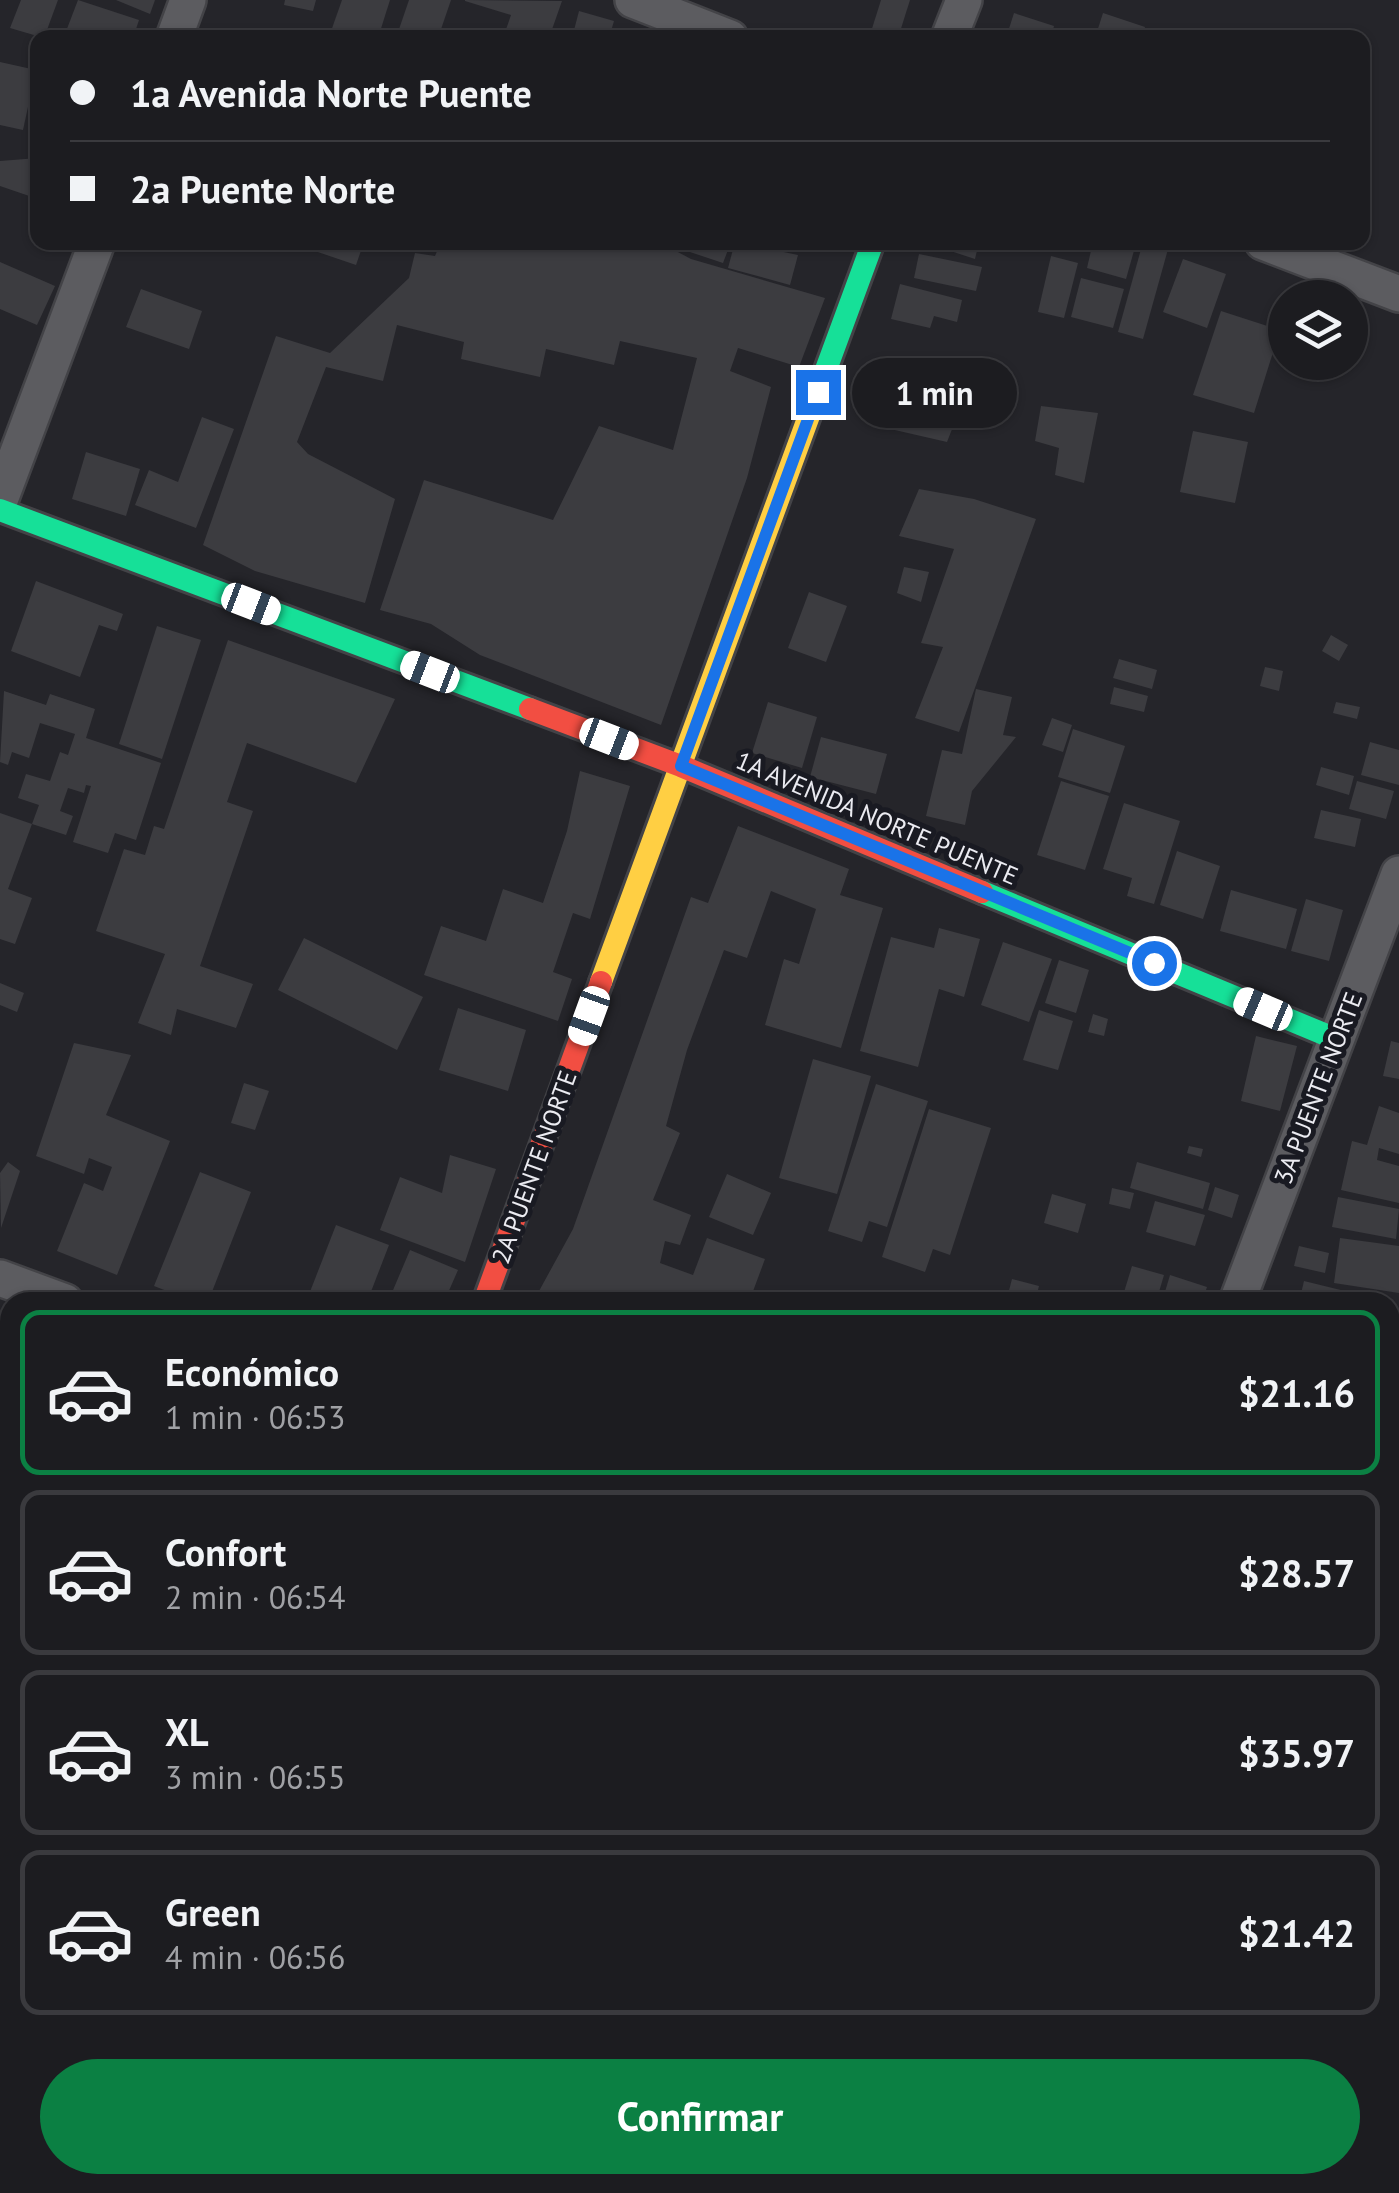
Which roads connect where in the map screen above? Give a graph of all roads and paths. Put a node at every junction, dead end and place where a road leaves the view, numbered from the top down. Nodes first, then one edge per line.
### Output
1 (188, 0) edge
2 (634, 0) edge
3 (964, 0) edge
4 (177, 30) edge
5 (710, 30) edge
6 (952, 30) edge
7 (93, 250) edge
8 (870, 250) edge
9 (1284, 250) edge
10 (1399, 294) edge
11 (0, 500) edge
12 (0, 510) edge
13 (681, 766) junction
14 (1399, 874) edge
15 (1336, 1039) junction
16 (0, 1278) edge
17 (37, 1292) edge
18 (488, 1292) edge
19 (1241, 1292) edge

1 - 4 street
2 - 5 street
3 - 6 street
7 - 11 street
8 - 13 street, 2A PUENTE NORTE
9 - 10 street
12 - 13 street, 1A AVENIDA NORTE PUENTE
13 - 15 street, 1A AVENIDA NORTE PUENTE
13 - 18 street, 2A PUENTE NORTE
14 - 15 street, 3A PUENTE NORTE
15 - 19 street, 3A PUENTE NORTE
16 - 17 street

